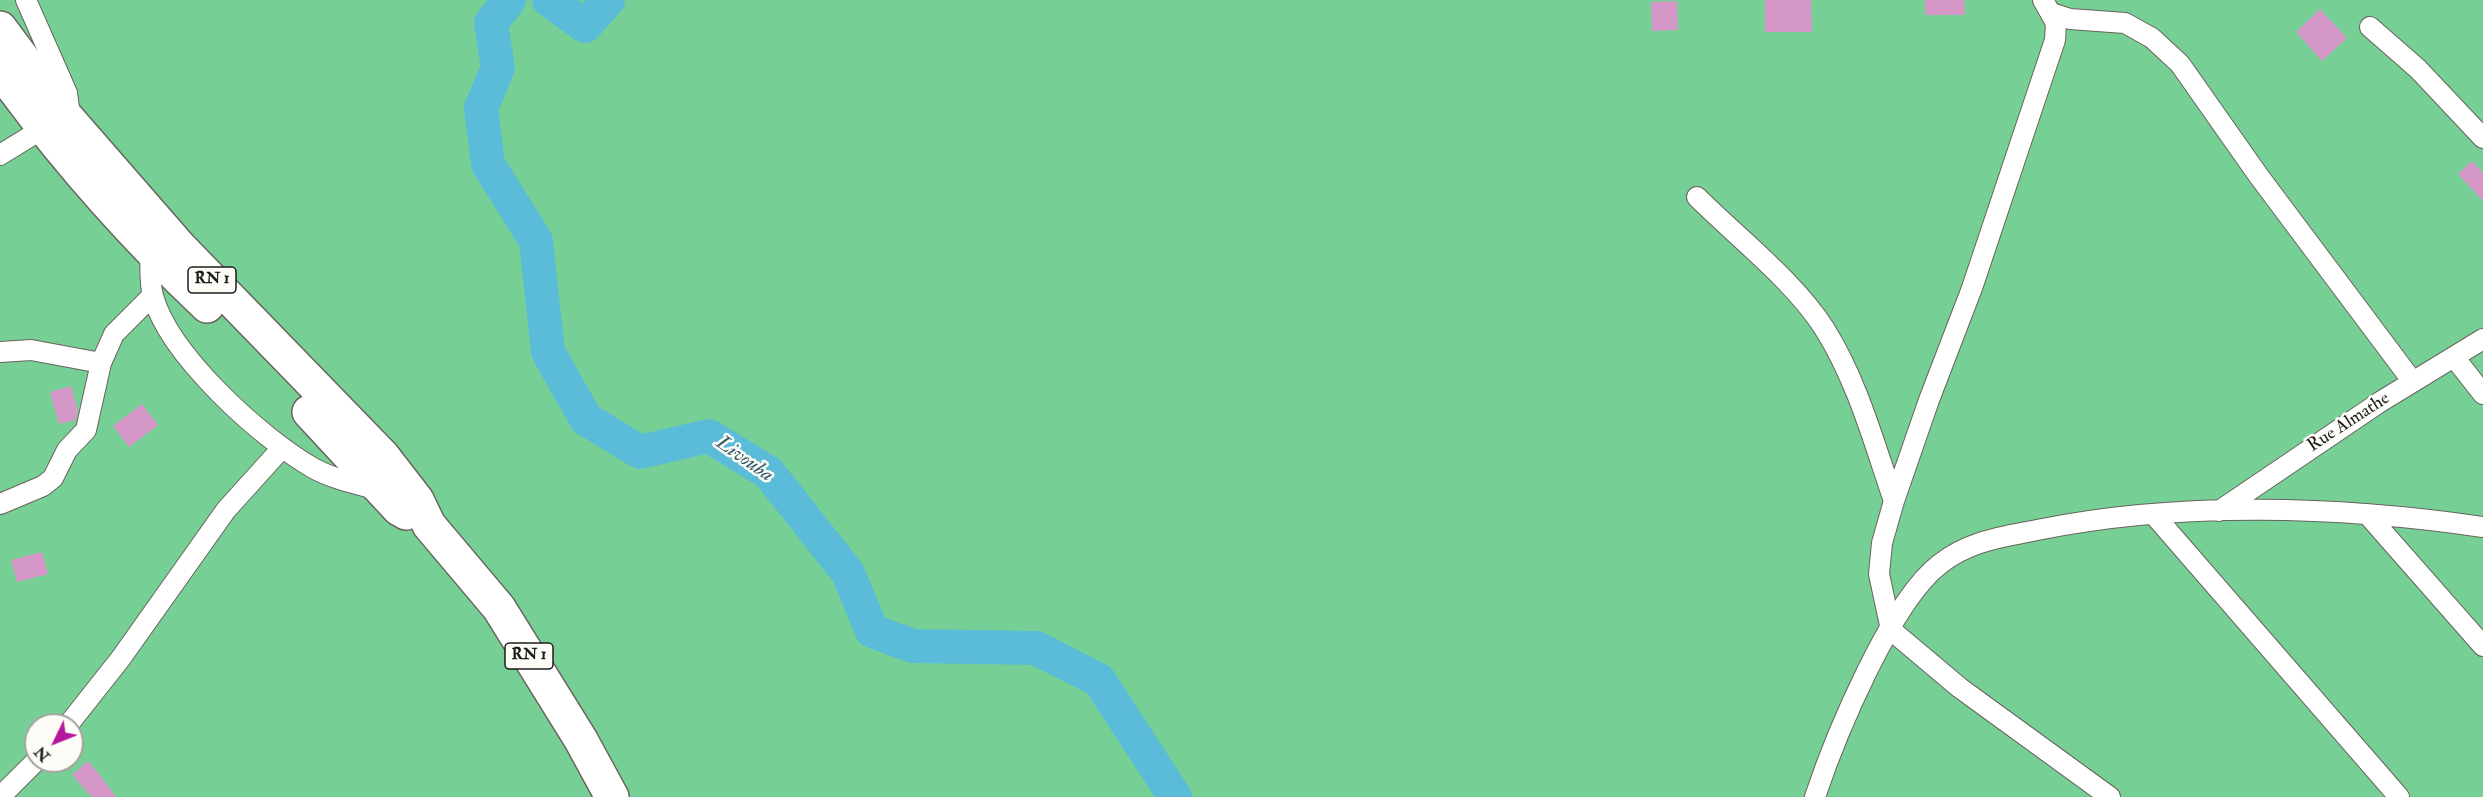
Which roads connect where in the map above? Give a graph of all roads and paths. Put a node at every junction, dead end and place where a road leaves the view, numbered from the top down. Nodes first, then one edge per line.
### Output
1 (26, 0) edge
2 (2047, 7) edge
3 (2370, 27) dead end
4 (0, 28) edge
5 (0, 70) edge
6 (54, 122) junction
7 (2483, 138) edge
8 (0, 155) edge
9 (1697, 197) dead end
10 (150, 250) junction
11 (153, 295) junction
12 (0, 337) edge
13 (2483, 339) edge
14 (31, 350) junction
15 (0, 352) edge
16 (2454, 357) junction
17 (100, 363) junction
18 (2413, 382) junction
19 (2483, 394) edge
20 (282, 448) junction
21 (381, 490) junction
22 (1894, 501) junction
23 (0, 504) edge
24 (2219, 511) junction
25 (2367, 514) junction
26 (2155, 516) junction
27 (429, 525) junction
28 (2483, 527) edge
29 (1891, 630) junction
30 (2483, 646) edge
31 (77, 713) edge
32 (24, 773) edge
33 (0, 797) edge
34 (612, 797) edge
35 (1815, 797) edge
36 (2110, 797) edge
37 (2399, 797) edge

1 - 6 street
2 - 18 street
2 - 22 street
3 - 7 street
4 - 6 highway, RN 1
5 - 6 highway, RN 1
6 - 8 street
6 - 10 highway, RN 1
6 - 27 highway, RN 1
9 - 22 street
10 - 11 street
10 - 21 highway, RN 1
11 - 17 street
11 - 20 street
12 - 14 street
13 - 16 street, Rue Almathe
14 - 15 street
14 - 17 street
16 - 18 street, Rue Almathe
16 - 19 street
17 - 23 street
18 - 24 street, Rue Almathe
20 - 21 street
20 - 31 street
21 - 27 highway, RN 1
22 - 29 street
24 - 25 street
24 - 26 street
25 - 28 street
25 - 30 street
26 - 29 street
26 - 37 street
27 - 34 highway, RN 1
29 - 35 street
29 - 36 street
32 - 33 street

